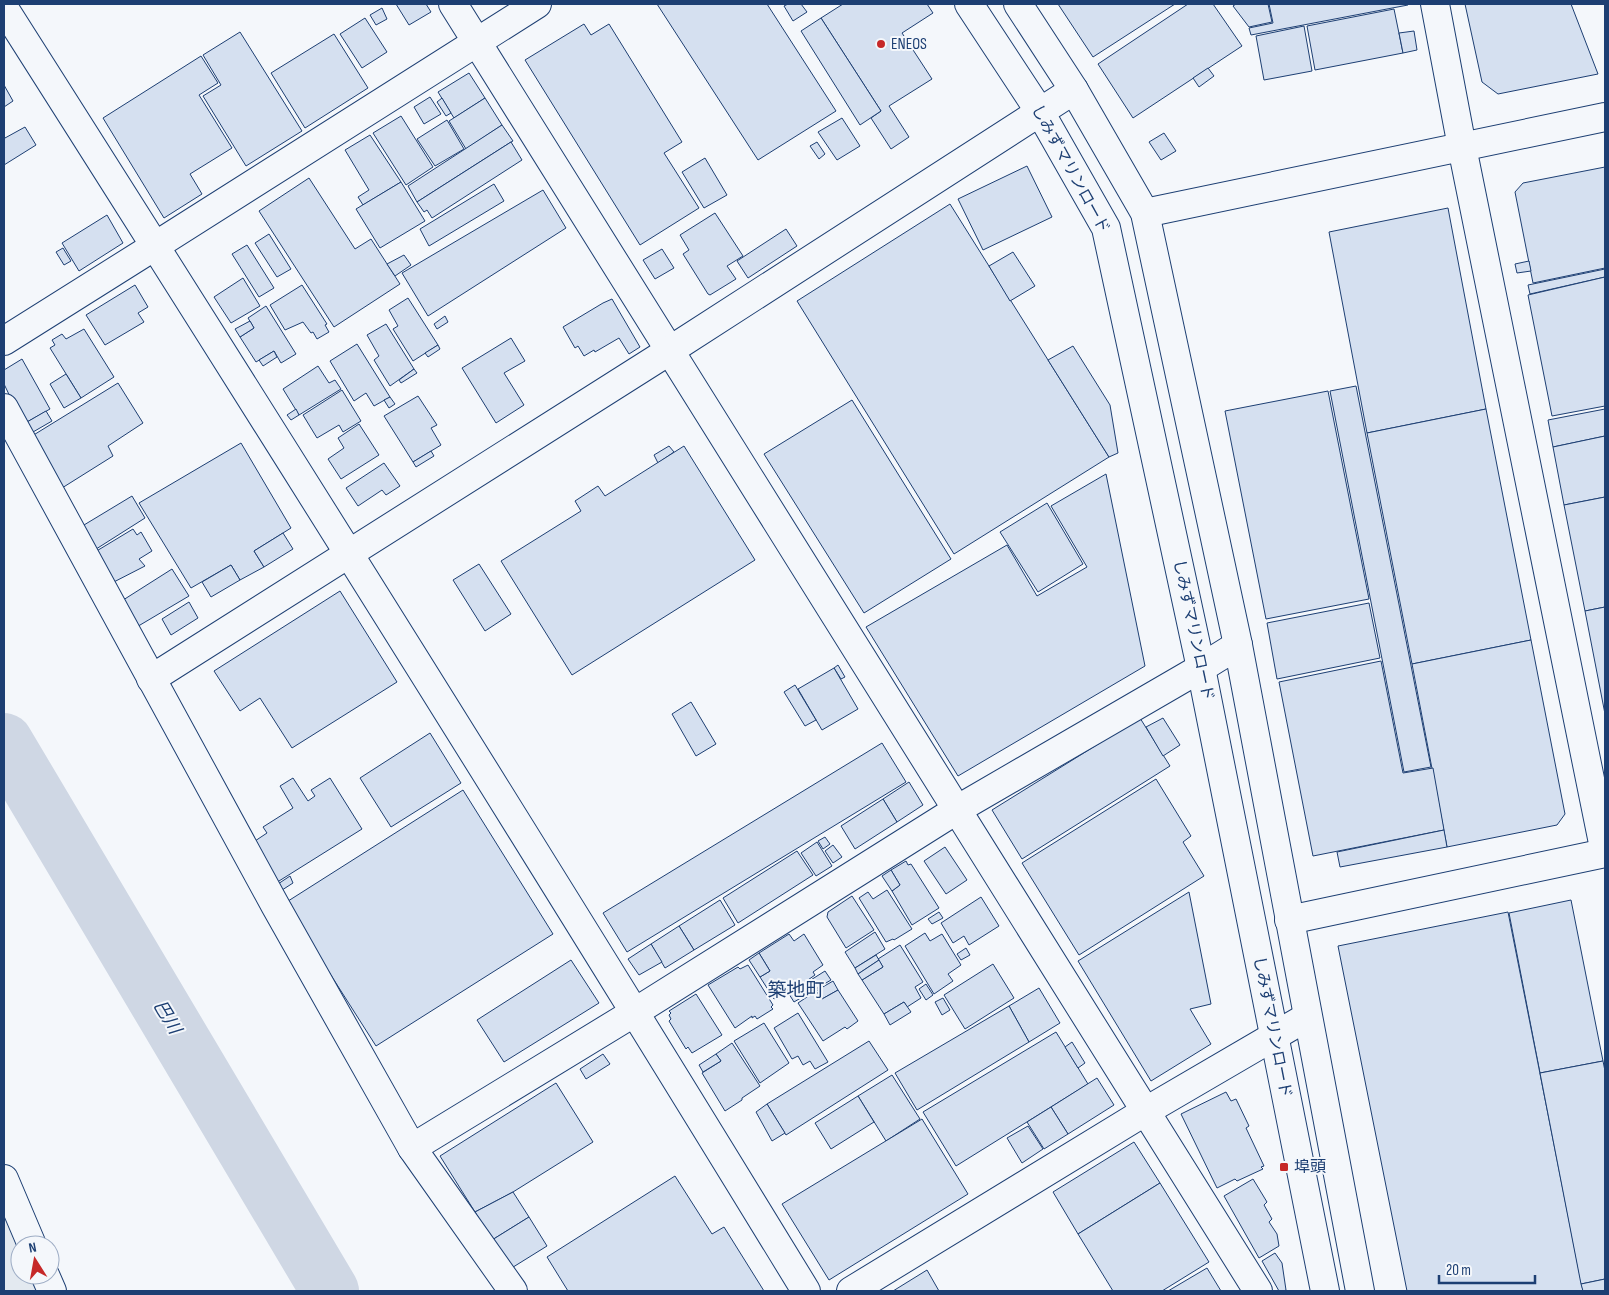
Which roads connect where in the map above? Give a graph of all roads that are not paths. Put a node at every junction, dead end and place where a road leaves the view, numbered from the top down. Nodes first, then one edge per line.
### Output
1 (453, 4) edge
2 (537, 4) edge
3 (969, 4) edge
4 (1018, 4) edge
5 (1435, 4) edge
6 (4, 8) edge
7 (477, 43) junction
8 (1074, 90) junction
9 (1040, 112) junction
10 (1605, 117) edge
11 (1462, 147) junction
12 (1145, 213) junction
13 (155, 246) junction
14 (4, 341) edge
15 (669, 351) junction
16 (4, 408) edge
17 (350, 555) junction
18 (1238, 645) junction
19 (1201, 668) junction
20 (151, 679) junction
21 (958, 808) junction
22 (1605, 853) edge
23 (1289, 920) junction
24 (635, 1012) junction
25 (1307, 1017) junction
26 (1274, 1037) junction
27 (1146, 1111) junction
28 (412, 1148) junction
29 (4, 1179) edge
30 (28, 1235) edge
31 (513, 1291) edge
32 (806, 1291) edge
33 (851, 1291) edge
34 (1258, 1291) edge
35 (1325, 1291) edge
36 (1360, 1291) edge

1 - 7 main road
2 - 7 main road
3 - 9 main road, しみずマリンロード
4 - 8 main road
5 - 11 main road
6 - 13 main road
7 - 13 main road
7 - 15 main road
8 - 9 main road
8 - 12 main road
9 - 15 main road
9 - 19 main road, しみずマリンロード
10 - 11 main road
11 - 12 main road
11 - 22 main road
12 - 18 main road
13 - 14 main road
13 - 17 main road
15 - 17 main road
15 - 21 main road
16 - 20 main road
17 - 20 main road
17 - 24 main road
18 - 19 main road
18 - 23 main road
19 - 21 main road
19 - 26 main road, しみずマリンロード
20 - 28 main road
21 - 24 main road
21 - 27 main road
22 - 23 main road
23 - 25 main road
24 - 28 main road
24 - 32 main road
25 - 26 main road
25 - 36 main road
26 - 27 main road
26 - 35 main road, しみずマリンロード
27 - 33 main road
27 - 34 main road
28 - 31 main road
29 - 30 main road

